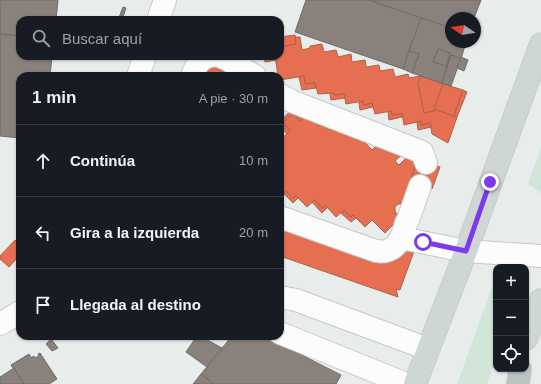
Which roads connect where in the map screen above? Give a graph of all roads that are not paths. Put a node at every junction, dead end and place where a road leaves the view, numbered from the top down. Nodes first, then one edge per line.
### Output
1 (165, 0) edge
2 (159, 16) edge
3 (541, 44) edge
4 (144, 60) edge
5 (201, 60) edge
6 (228, 60) edge
7 (139, 72) edge
8 (193, 72) edge
9 (248, 72) edge
10 (284, 100) edge
11 (426, 163) dead end
12 (420, 186) dead end
13 (284, 218) edge
14 (405, 227) junction
15 (466, 251) junction
16 (541, 256) edge
17 (284, 297) edge
18 (541, 300) edge
19 (16, 314) edge
20 (0, 324) edge
21 (284, 335) edge
22 (527, 336) edge
23 (428, 349) junction
24 (515, 372) edge
25 (520, 372) edge
26 (406, 384) edge
27 (415, 384) edge
28 (510, 384) edge
29 (518, 384) edge

1 - 2 lane
3 - 15 main road
4 - 7 lane
5 - 8 lane
6 - 9 lane
10 - 11 lane
12 - 14 lane
13 - 14 lane
14 - 15 lane
15 - 16 lane
15 - 23 main road
17 - 23 lane
18 - 22 main road
19 - 20 lane
21 - 26 lane
23 - 27 main road
24 - 28 main road
25 - 29 highway

